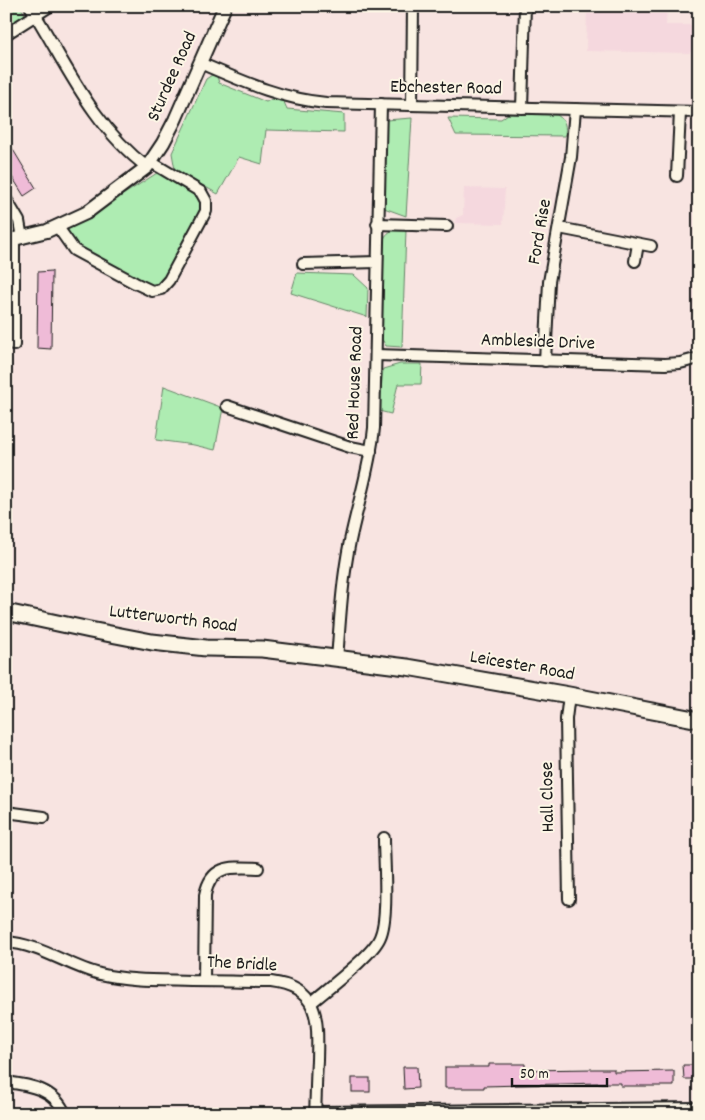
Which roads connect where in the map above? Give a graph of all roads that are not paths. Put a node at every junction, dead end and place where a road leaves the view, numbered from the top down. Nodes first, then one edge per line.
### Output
1 (50, 6) edge
2 (224, 6) edge
3 (413, 6) edge
4 (525, 6) edge
5 (33, 11) edge
6 (6, 34) edge
7 (200, 63) junction
8 (381, 104) junction
9 (412, 105) junction
10 (522, 108) junction
11 (575, 109) junction
12 (680, 112) junction
13 (699, 112) edge
14 (149, 164) junction
15 (677, 176) dead end
16 (6, 199) edge
17 (377, 224) junction
18 (57, 226) junction
19 (447, 226) dead end
20 (559, 228) junction
21 (14, 239) edge
22 (638, 244) junction
23 (651, 246) dead end
24 (635, 260) dead end
25 (377, 262) junction
26 (303, 264) dead end
27 (14, 345) dead end
28 (376, 355) junction
29 (699, 358) edge
30 (545, 361) junction
31 (227, 406) dead end
32 (371, 451) junction
33 (6, 612) edge
34 (337, 660) junction
35 (569, 695) junction
36 (699, 720) edge
37 (6, 812) edge
38 (44, 817) dead end
39 (384, 838) dead end
40 (258, 868) dead end
41 (568, 899) dead end
42 (6, 942) edge
43 (204, 981) junction
44 (311, 1003) junction
45 (6, 1082) edge
46 (699, 1108) edge
47 (315, 1113) edge
48 (64, 1114) edge

1 - 5 street
2 - 7 street, Sturdee Road
3 - 9 street
4 - 10 street
5 - 6 street
5 - 14 street
7 - 8 street, Ebchester Road
7 - 14 street, Sturdee Road
8 - 9 street, Ebchester Road
8 - 17 street, Red House Road
9 - 10 street, Ebchester Road
10 - 11 street, Ebchester Road
11 - 12 street, Ebchester Road
11 - 20 street, Ford Rise
12 - 13 street, Ebchester Road
12 - 15 street
14 - 18 street, Sturdee Road
14 - 18 street
16 - 21 street
17 - 19 street
17 - 25 street, Red House Road
18 - 21 street, Sturdee Road
20 - 22 street
20 - 30 street, Ford Rise
21 - 27 street
22 - 23 street
22 - 24 street
25 - 26 street
25 - 28 street, Red House Road
28 - 30 street, Ambleside Drive
28 - 32 street, Red House Road
29 - 30 street, Ambleside Drive
31 - 32 street
32 - 34 street, Red House Road
33 - 34 main road, Lutterworth Road
34 - 35 main road, Leicester Road
35 - 36 main road, Leicester Road
35 - 41 street, Hall Close
37 - 38 street
39 - 44 street
40 - 43 street
42 - 43 street, The Bridle
43 - 44 street, The Bridle
44 - 47 street
45 - 48 street
46 - 47 street

